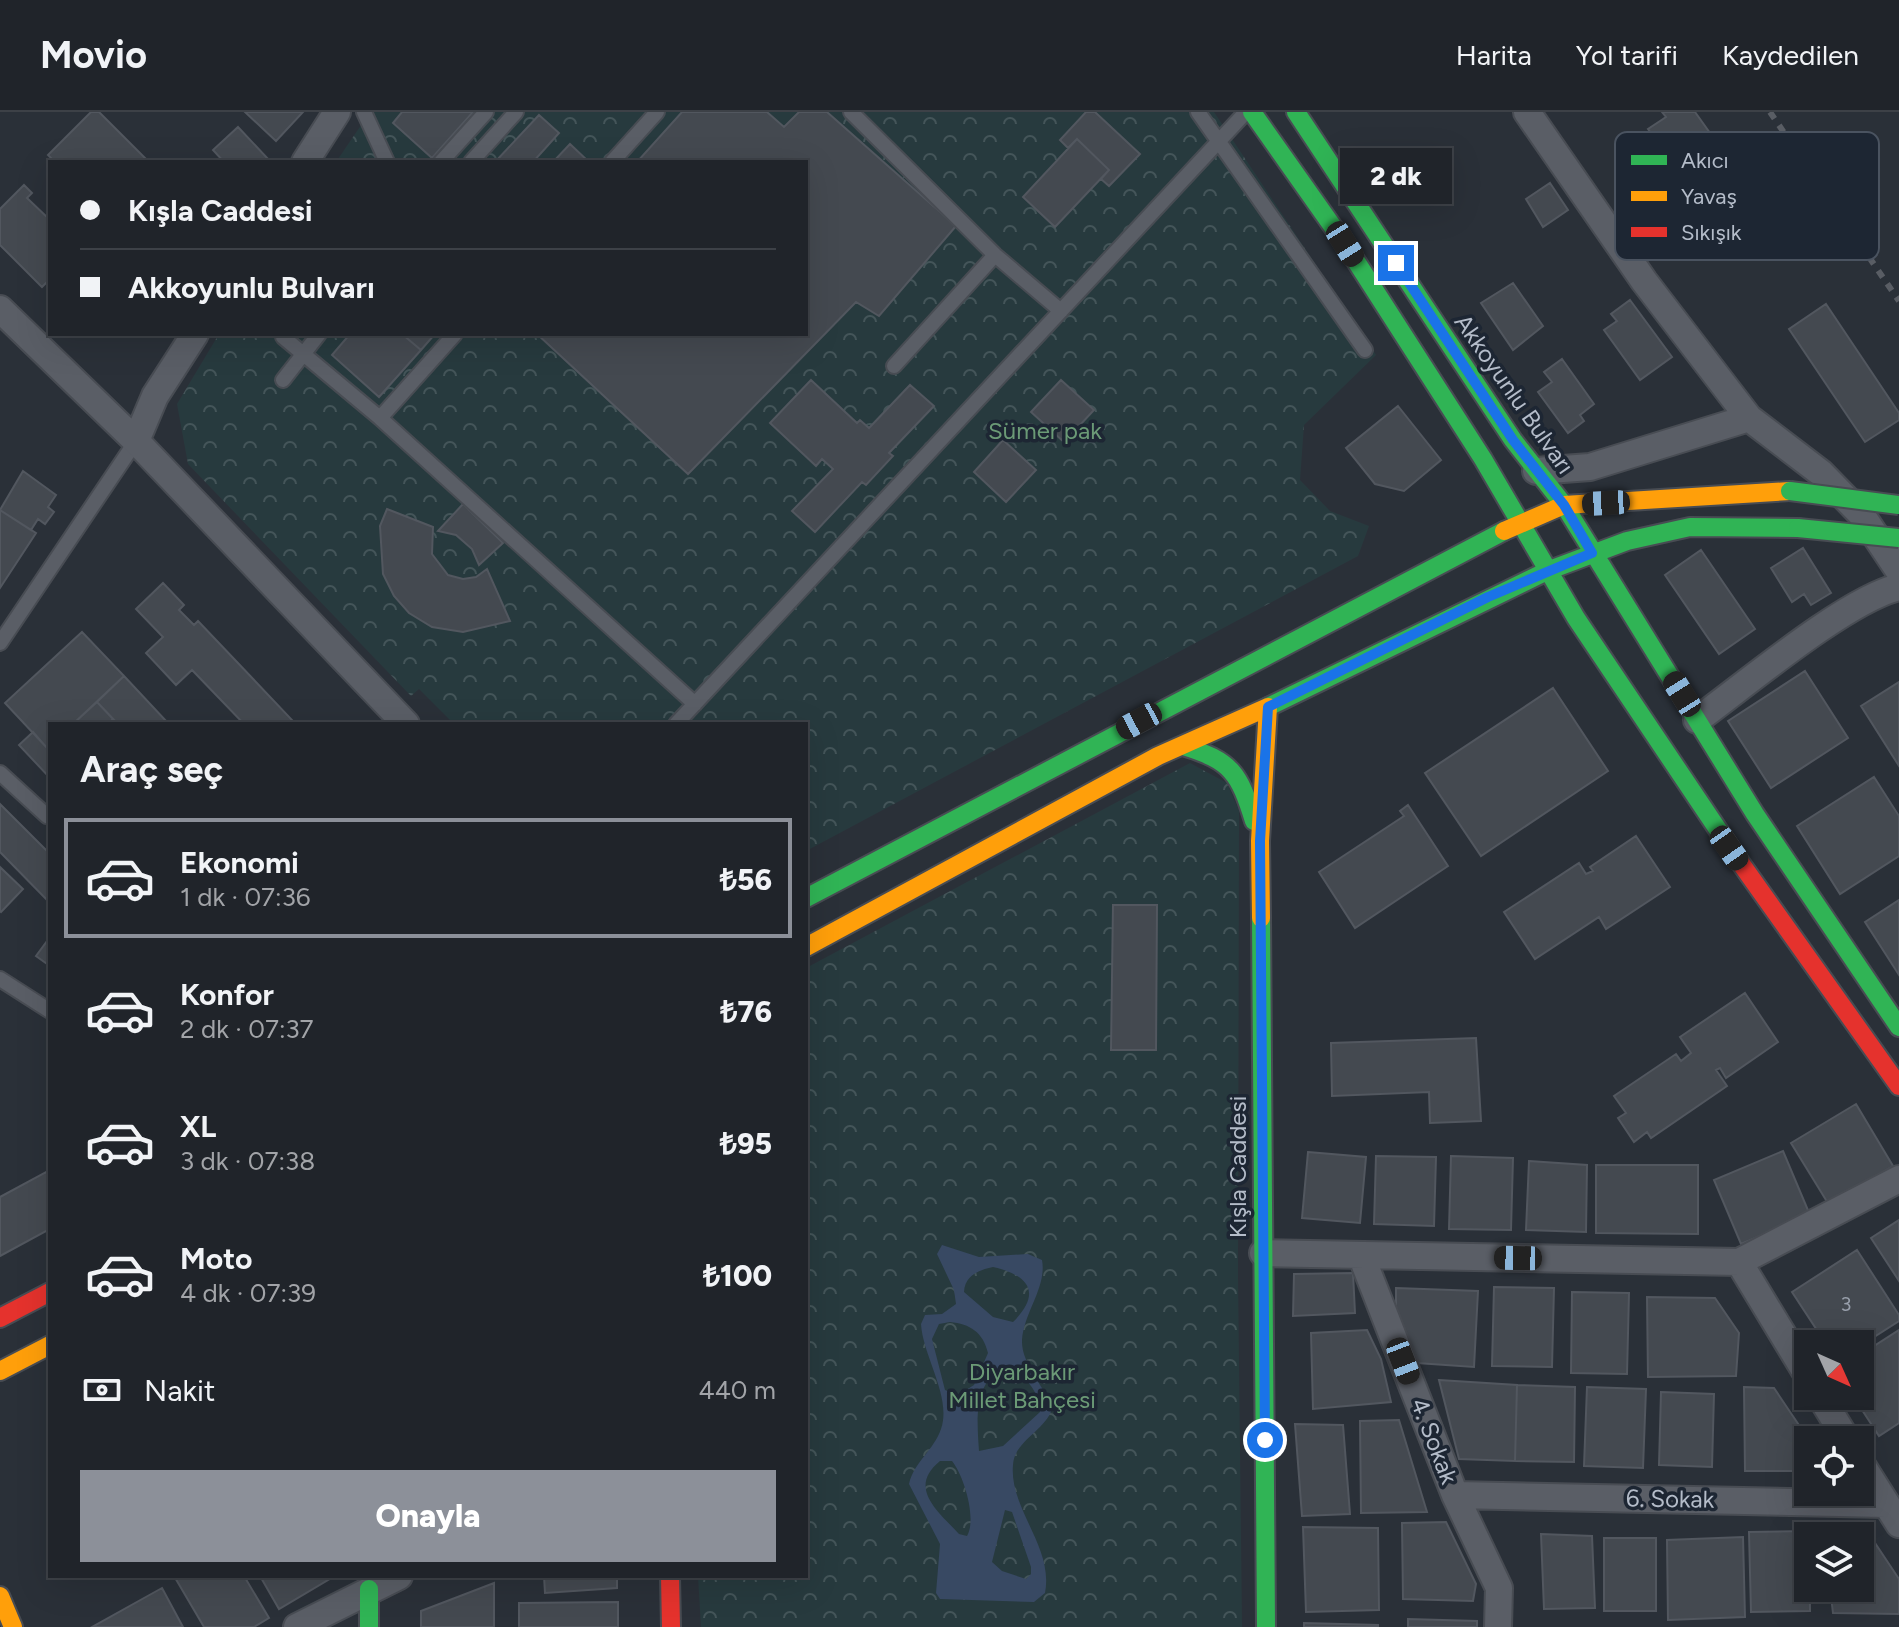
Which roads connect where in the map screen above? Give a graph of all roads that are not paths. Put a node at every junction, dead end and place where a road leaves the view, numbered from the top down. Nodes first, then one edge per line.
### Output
1 (337, 112) edge
2 (364, 112) edge
3 (486, 112) edge
4 (516, 112) edge
5 (657, 112) edge
6 (851, 112) edge
7 (1198, 112) edge
8 (1249, 112) edge
9 (1296, 112) edge
10 (1527, 112) edge
11 (1219, 142) junction
12 (306, 160) edge
13 (386, 160) edge
14 (443, 160) edge
15 (473, 160) edge
16 (614, 160) edge
17 (1615, 239) edge
18 (995, 255) junction
19 (1629, 260) edge
20 (0, 309) edge
21 (1061, 311) junction
22 (194, 336) edge
23 (284, 336) edge
24 (317, 336) edge
25 (453, 336) edge
26 (1365, 350) dead end
27 (302, 353) junction
28 (894, 366) dead end
29 (283, 380) dead end
30 (380, 418) junction
31 (1749, 418) junction
32 (136, 441) junction
33 (1536, 471) junction
34 (1564, 505) junction
35 (1899, 505) edge
36 (1518, 524) junction
37 (1899, 538) edge
38 (1592, 553) junction
39 (1547, 571) junction
40 (1899, 571) edge
41 (1899, 587) edge
42 (0, 643) edge
43 (695, 704) junction
44 (1268, 707) junction
45 (1697, 720) junction
46 (404, 722) edge
47 (678, 722) edge
48 (1183, 746) junction
49 (0, 773) edge
50 (48, 815) edge
51 (1260, 841) junction
52 (808, 897) edge
53 (808, 946) edge
54 (1, 983) edge
55 (48, 1010) edge
56 (1899, 1027) edge
57 (1899, 1086) edge
58 (1899, 1179) edge
59 (1263, 1253) junction
60 (1361, 1255) junction
61 (1739, 1262) junction
62 (48, 1293) edge
63 (0, 1318) edge
64 (48, 1346) edge
65 (1794, 1353) edge
66 (0, 1371) edge
67 (1874, 1485) edge
68 (1455, 1495) junction
69 (1892, 1514) edge
70 (394, 1578) edge
71 (670, 1578) edge
72 (369, 1589) junction
73 (0, 1596) edge
74 (13, 1627) edge
75 (297, 1627) edge
76 (369, 1627) edge
77 (671, 1627) edge
78 (1266, 1627) edge
79 (1498, 1627) edge

1 - 12 street
2 - 13 lane
3 - 14 lane
4 - 15 lane
5 - 16 lane
6 - 18 lane
7 - 11 lane
8 - 11 lane
8 - 36 main road
9 - 33 main road, Akkoyunlu Bulvarı
10 - 17 street
11 - 21 lane
11 - 26 lane
18 - 21 lane
18 - 28 lane
19 - 31 street
20 - 32 street
21 - 43 lane
22 - 32 street
23 - 27 lane
24 - 27 lane
25 - 30 lane
27 - 29 lane
27 - 30 lane
30 - 43 lane
31 - 33 street
31 - 40 street
32 - 42 lane
32 - 46 street
33 - 34 main road, Akkoyunlu Bulvarı
34 - 35 main road, bridge
34 - 36 main road
34 - 38 main road, Akkoyunlu Bulvarı
36 - 39 main road
36 - 52 main road
37 - 38 main road, bridge
38 - 39 main road
38 - 45 main road, Akkoyunlu Bulvarı
39 - 44 main road
39 - 57 main road
41 - 45 street
43 - 47 lane
44 - 48 main road
44 - 51 main road, Kışla Caddesi
45 - 56 main road, Akkoyunlu Bulvarı
48 - 51 main road
48 - 53 main road
49 - 50 lane
51 - 59 main road, Kışla Caddesi
54 - 55 lane
58 - 61 street
59 - 60 street
59 - 78 main road, Kışla Caddesi
60 - 61 street
60 - 68 street, 4. Sokak
61 - 65 street
62 - 63 main road
64 - 66 main road
67 - 69 street
68 - 69 street, 6. Sokak
68 - 79 street, 4. Sokak
70 - 72 street
71 - 77 main road
72 - 75 street
72 - 76 main road
73 - 74 main road

